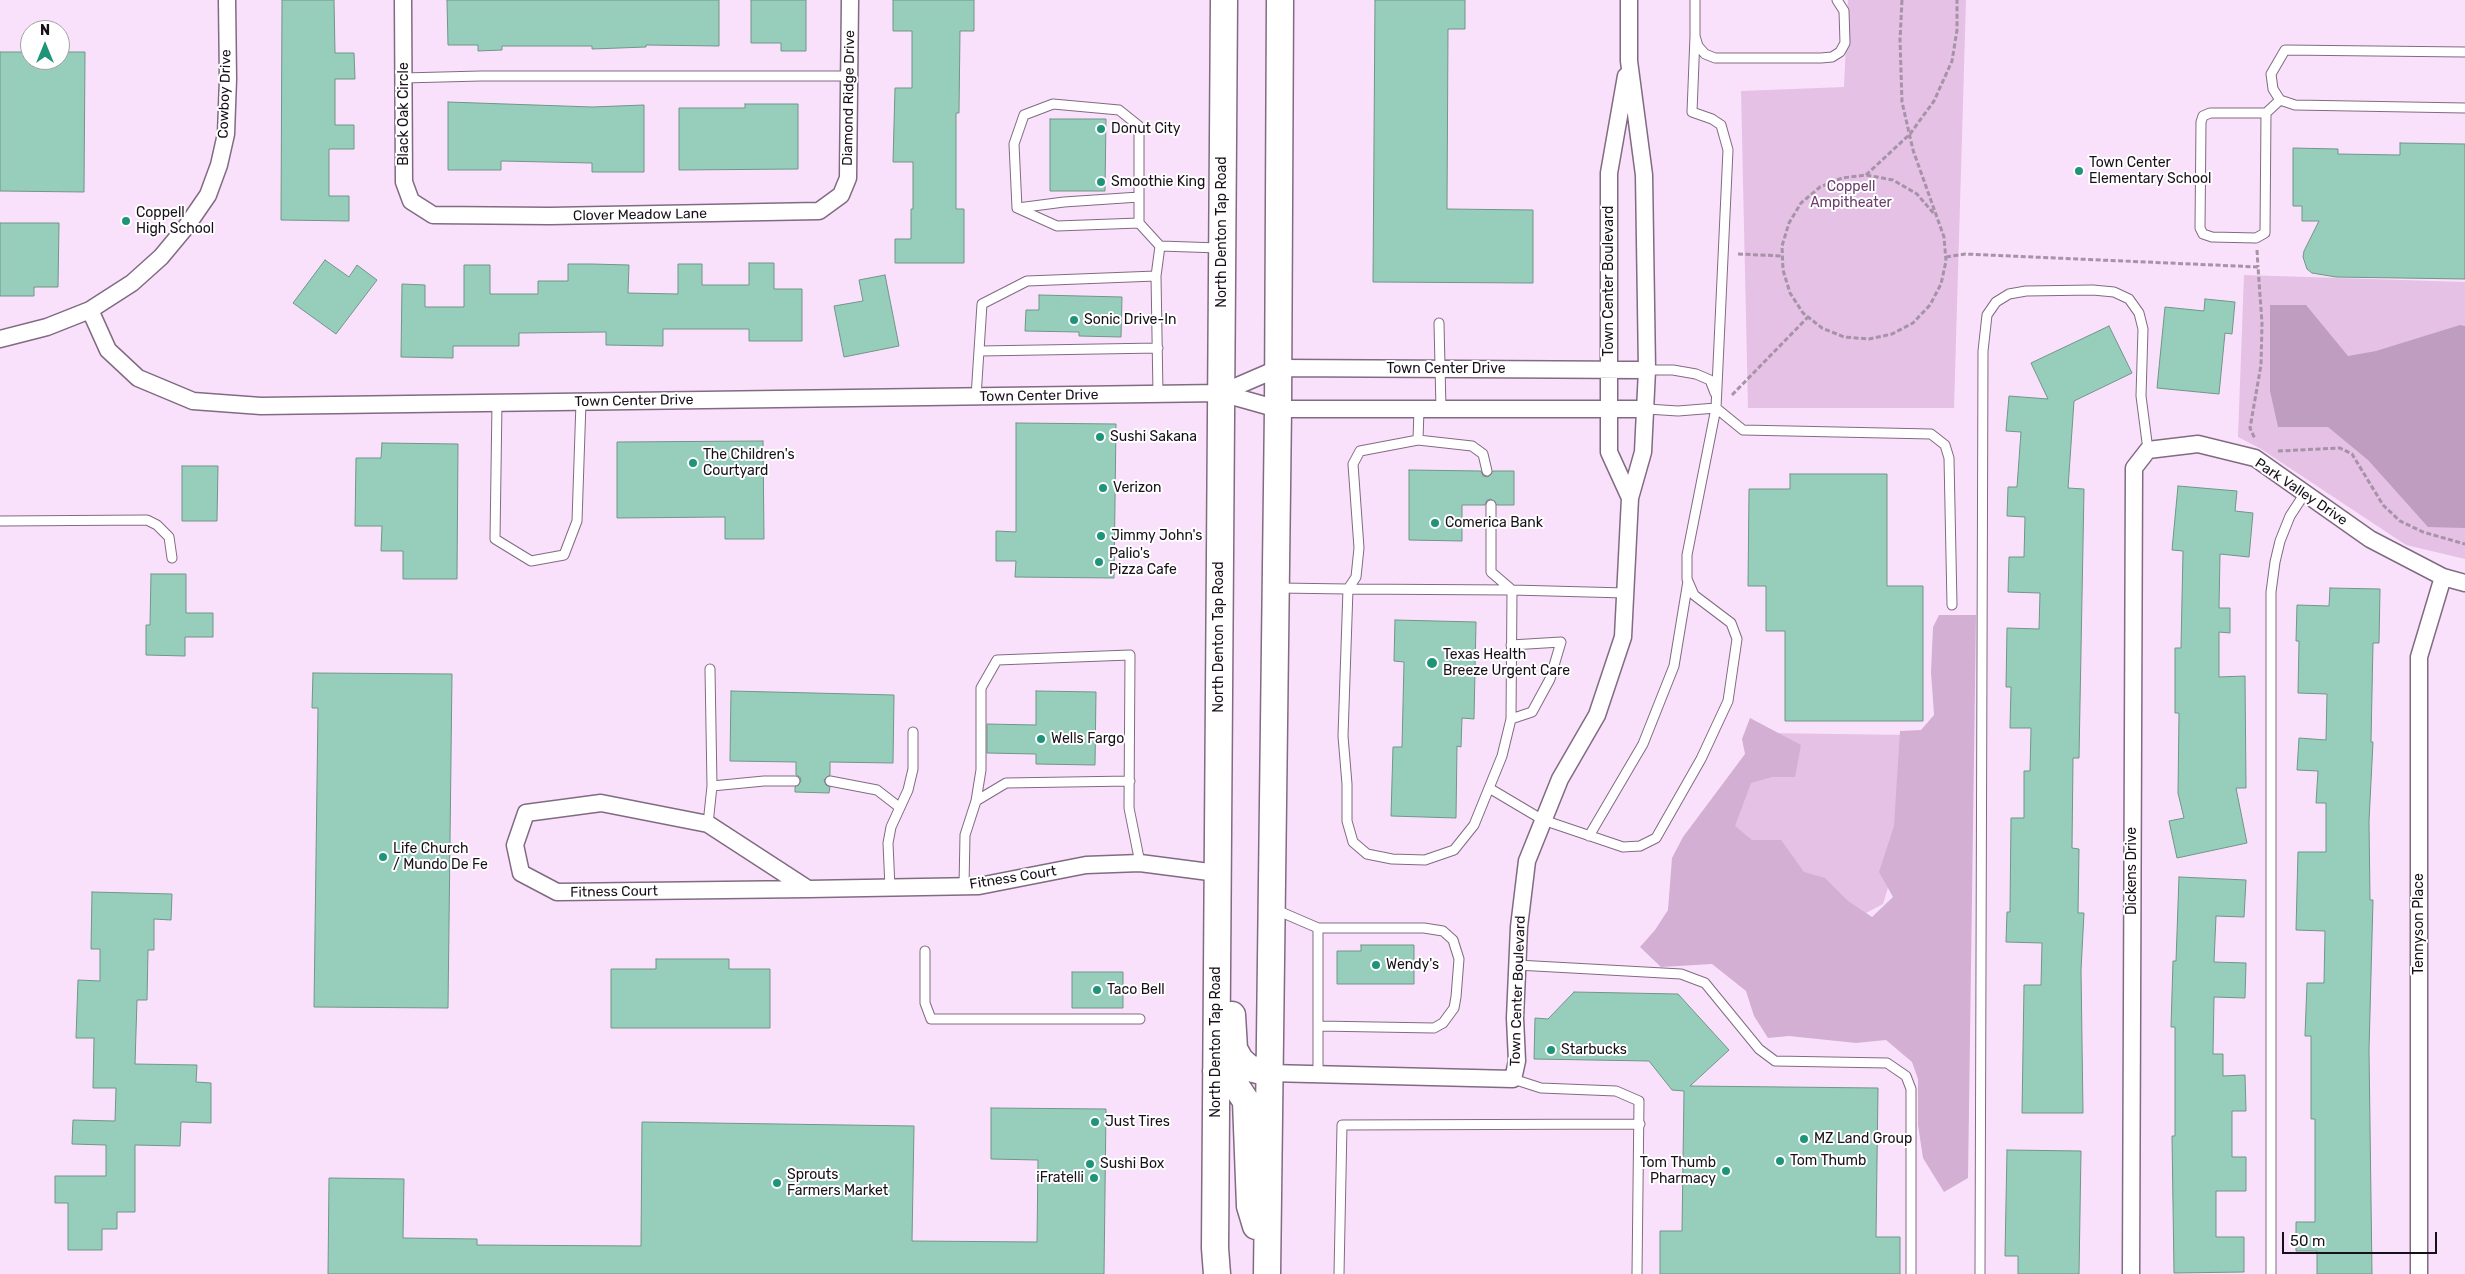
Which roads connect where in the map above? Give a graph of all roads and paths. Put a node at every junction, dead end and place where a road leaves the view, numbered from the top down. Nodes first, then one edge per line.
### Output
1 (227, 0) edge
2 (403, 0) edge
3 (850, 0) edge
4 (1224, 0) edge
5 (1280, 0) edge
6 (1629, 0) edge
7 (1695, 0) edge
8 (1837, 0) edge
9 (1902, 0) edge
10 (1957, 0) edge
11 (1695, 36) junction
12 (2465, 52) edge
13 (1629, 61) junction
14 (849, 76) junction
15 (403, 78) junction
16 (2280, 100) junction
17 (2465, 108) edge
18 (2266, 113) junction
19 (1910, 134) junction
20 (1866, 175) junction
21 (841, 195) joint
22 (1139, 197) junction
23 (1017, 208) junction
24 (433, 215) joint
25 (1935, 215) junction
26 (1140, 223) junction
27 (1160, 246) junction
28 (1222, 248) junction
29 (1724, 254) junction
30 (1782, 256) junction
31 (1946, 258) junction
32 (1156, 276) junction
33 (90, 310) junction
34 (1808, 317) junction
35 (1439, 323) dead end
36 (0, 339) edge
37 (1158, 348) junction
38 (980, 351) junction
39 (1278, 368) junction
40 (1440, 369) junction
41 (1609, 370) junction
42 (1647, 370) junction
43 (1221, 393) junction
44 (1158, 394) junction
45 (976, 396) junction
46 (581, 402) junction
47 (497, 403) junction
48 (1716, 408) junction
49 (1278, 409) junction
50 (1419, 409) junction
51 (1440, 409) junction
52 (1609, 409) junction
53 (1647, 409) junction
54 (1418, 440) junction
55 (2260, 442) dead end
56 (2148, 450) junction
57 (2272, 450) dead end
58 (1487, 471) dead end
59 (2305, 493) junction
60 (1630, 498) junction
61 (1491, 505) dead end
62 (0, 521) edge
63 (2465, 544) edge
64 (172, 558) dead end
65 (2443, 577) junction
66 (1688, 581) junction
67 (2465, 583) edge
68 (1276, 588) junction
69 (1348, 589) junction
70 (1512, 590) junction
71 (1626, 593) junction
72 (1952, 605) dead end
73 (1511, 645) junction
74 (710, 670) dead end
75 (1511, 719) junction
76 (913, 732) dead end
77 (795, 780) dead end
78 (830, 781) dead end
79 (1130, 781) junction
80 (712, 786) junction
81 (1489, 788) junction
82 (976, 801) junction
83 (899, 807) junction
84 (1543, 820) junction
85 (708, 824) junction
86 (1589, 836) junction
87 (1140, 863) junction
88 (1217, 873) junction
89 (964, 886) junction
90 (890, 888) junction
91 (808, 889) junction
92 (1217, 899) junction
93 (1273, 908) junction
94 (1318, 928) junction
95 (925, 951) dead end
96 (1517, 965) junction
97 (1140, 1019) dead end
98 (1318, 1026) junction
99 (1216, 1071) junction
100 (1269, 1073) junction
101 (1318, 1074) junction
102 (1513, 1079) junction
103 (1640, 1124) junction
104 (1267, 1270) edge
105 (1217, 1274) edge
106 (1339, 1274) edge
107 (1637, 1274) edge
108 (1911, 1274) edge
109 (1980, 1274) edge
110 (2131, 1274) edge
111 (2271, 1274) edge
112 (2419, 1274) edge

1 - 33 street, Cowboy Drive
2 - 15 street, Black Oak Circle
3 - 14 street, Diamond Ridge Drive
4 - 28 main road, North Denton Tap Road
5 - 39 main road
6 - 13 street, Town Center Boulevard
7 - 11 lane
8 - 11 lane
9 - 19 path
10 - 19 path
11 - 29 lane
12 - 16 lane
13 - 41 street, Town Center Boulevard
13 - 42 street, Town Center Boulevard
14 - 15 lane
14 - 21 street, Diamond Ridge Drive
15 - 24 street, Black Oak Circle
16 - 17 lane
16 - 18 lane
18 - 18 lane
19 - 20 path
19 - 25 path
20 - 25 path
20 - 30 path
21 - 24 street, Clover Meadow Lane
22 - 23 lane
22 - 23 lane
22 - 26 lane
23 - 26 lane
25 - 31 path
26 - 27 lane
27 - 28 lane
27 - 32 lane
28 - 43 main road, North Denton Tap Road
29 - 30 path
29 - 48 lane
30 - 34 path
31 - 34 path
31 - 55 path
32 - 37 lane
32 - 38 lane
33 - 36 street, Cowboy Drive
33 - 47 street, Town Center Drive
34 - 48 path
35 - 40 lane
37 - 38 lane
37 - 44 lane
38 - 45 lane
39 - 40 street, Town Center Drive
39 - 43 street, Town Center Drive
39 - 49 main road
40 - 41 street, Town Center Drive
40 - 51 lane
41 - 42 street, Town Center Drive
41 - 52 street, Town Center Boulevard
42 - 48 lane
42 - 53 street, Town Center Boulevard
43 - 44 street, Town Center Drive
43 - 49 street, Town Center Drive
43 - 88 main road, North Denton Tap Road
44 - 45 street, Town Center Drive
45 - 46 street, Town Center Drive
46 - 47 street, Town Center Drive
46 - 47 lane
48 - 53 lane
48 - 66 lane
48 - 72 lane
49 - 50 street, Town Center Drive
49 - 68 main road
50 - 51 street, Town Center Drive
50 - 54 lane
51 - 52 street, Town Center Drive
52 - 53 street, Town Center Drive
52 - 60 street, Town Center Boulevard
53 - 60 street, Town Center Boulevard
54 - 58 lane
54 - 69 lane
56 - 59 street, Park Valley Drive
56 - 109 lane
56 - 110 street, Dickens Drive
57 - 63 path
59 - 65 street, Park Valley Drive
59 - 111 lane
60 - 71 street, Town Center Boulevard
61 - 70 lane
62 - 64 lane
65 - 67 street, Park Valley Drive
65 - 112 street, Tennyson Place
66 - 86 lane
66 - 86 lane
68 - 69 lane
68 - 93 main road
69 - 70 lane
69 - 81 lane
70 - 71 lane
70 - 73 lane
71 - 84 street, Town Center Boulevard
73 - 75 lane
73 - 75 lane
74 - 80 lane
75 - 81 lane
76 - 83 lane
77 - 80 lane
78 - 83 lane
79 - 82 lane
79 - 82 lane
79 - 87 lane
80 - 85 lane
81 - 84 lane
82 - 89 lane
83 - 90 lane
84 - 86 lane
84 - 96 street, Town Center Boulevard
85 - 91 street, Fitness Court
85 - 91 street, Fitness Court
87 - 88 street, Fitness Court
87 - 89 street, Fitness Court
88 - 92 main road, North Denton Tap Road
89 - 90 street, Fitness Court
90 - 91 street, Fitness Court
92 - 99 main road, North Denton Tap Road
92 - 100 main road
93 - 94 lane
93 - 100 main road
94 - 98 lane
94 - 98 lane
95 - 97 lane
96 - 102 street, Town Center Boulevard
96 - 108 lane
98 - 101 lane
99 - 104 main road
99 - 105 main road, North Denton Tap Road
100 - 101 street, Town Center Boulevard
100 - 104 main road
101 - 102 street, Town Center Boulevard
102 - 103 lane
103 - 106 lane
103 - 107 lane

